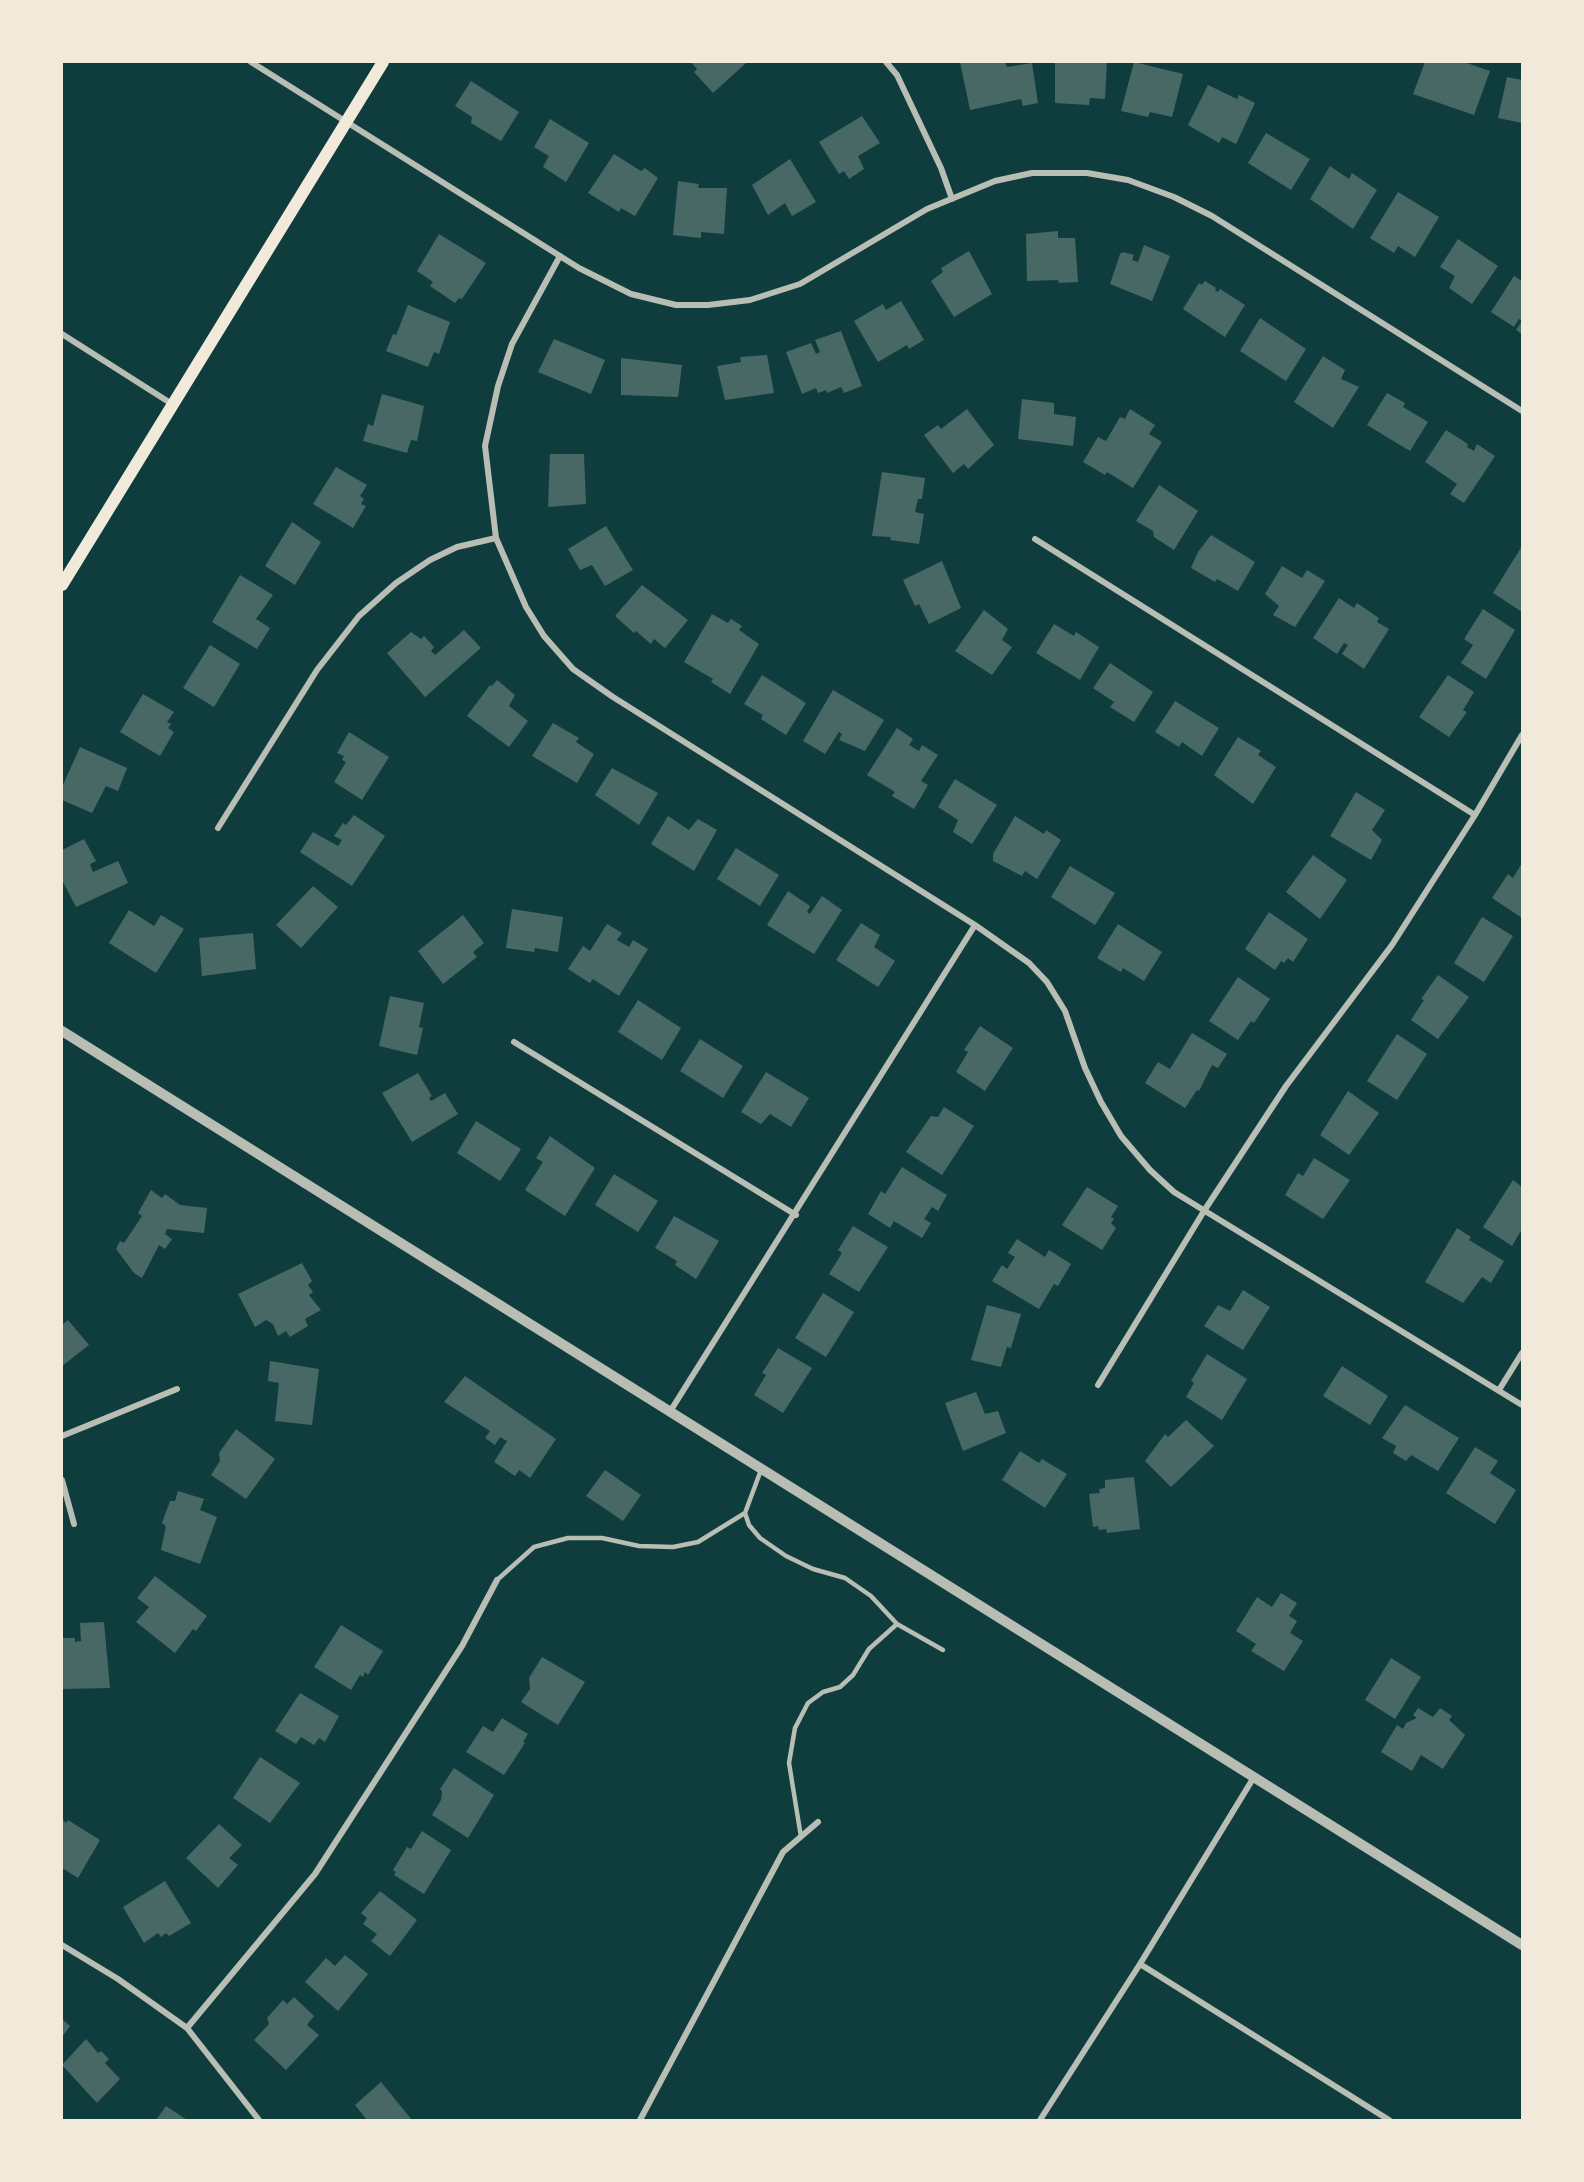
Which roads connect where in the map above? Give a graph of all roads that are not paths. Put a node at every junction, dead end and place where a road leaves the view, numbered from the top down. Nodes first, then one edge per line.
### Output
1 (251, 62) edge
2 (383, 62) edge
3 (886, 62) edge
4 (347, 122) junction
5 (952, 199) junction
6 (560, 256) junction
7 (62, 334) edge
8 (172, 404) junction
9 (1522, 411) edge
10 (496, 538) junction
11 (1035, 539) dead end
12 (62, 585) edge
13 (1522, 735) edge
14 (1475, 815) junction
15 (218, 828) dead end
16 (975, 925) junction
17 (62, 1031) edge
18 (514, 1042) dead end
19 (1204, 1211) junction
20 (796, 1215) junction
21 (1522, 1353) edge
22 (1098, 1385) dead end
23 (177, 1389) dead end
24 (1499, 1390) junction
25 (1522, 1405) edge
26 (671, 1410) junction
27 (62, 1436) edge
28 (762, 1467) junction
29 (62, 1480) edge
30 (745, 1513) junction
31 (74, 1524) dead end
32 (497, 1580) joint
33 (897, 1624) junction
34 (944, 1650) dead end
35 (1254, 1777) junction
36 (818, 1822) dead end
37 (801, 1837) junction
38 (1522, 1945) edge
39 (62, 1946) edge
40 (1140, 1964) junction
41 (187, 2028) junction
42 (259, 2121) edge
43 (640, 2121) edge
44 (1040, 2121) edge
45 (1389, 2121) edge

1 - 4 street
2 - 4 main road
3 - 5 street
4 - 6 street
4 - 8 main road
5 - 6 street
5 - 9 street
6 - 10 street
7 - 8 street
8 - 12 main road
10 - 15 street
10 - 16 street
11 - 14 street
13 - 14 street
14 - 19 street
16 - 19 street
16 - 20 street
17 - 26 street
18 - 20 street
19 - 22 street
19 - 24 street
20 - 26 street
21 - 24 street
23 - 27 street
24 - 25 street
26 - 28 street
28 - 30 lane
28 - 35 street
29 - 31 street
30 - 32 lane
30 - 33 lane
32 - 41 street
33 - 34 lane
33 - 37 lane
35 - 38 street
35 - 40 street
36 - 37 street
37 - 43 street
39 - 41 street
40 - 44 street
40 - 45 street
41 - 42 street

